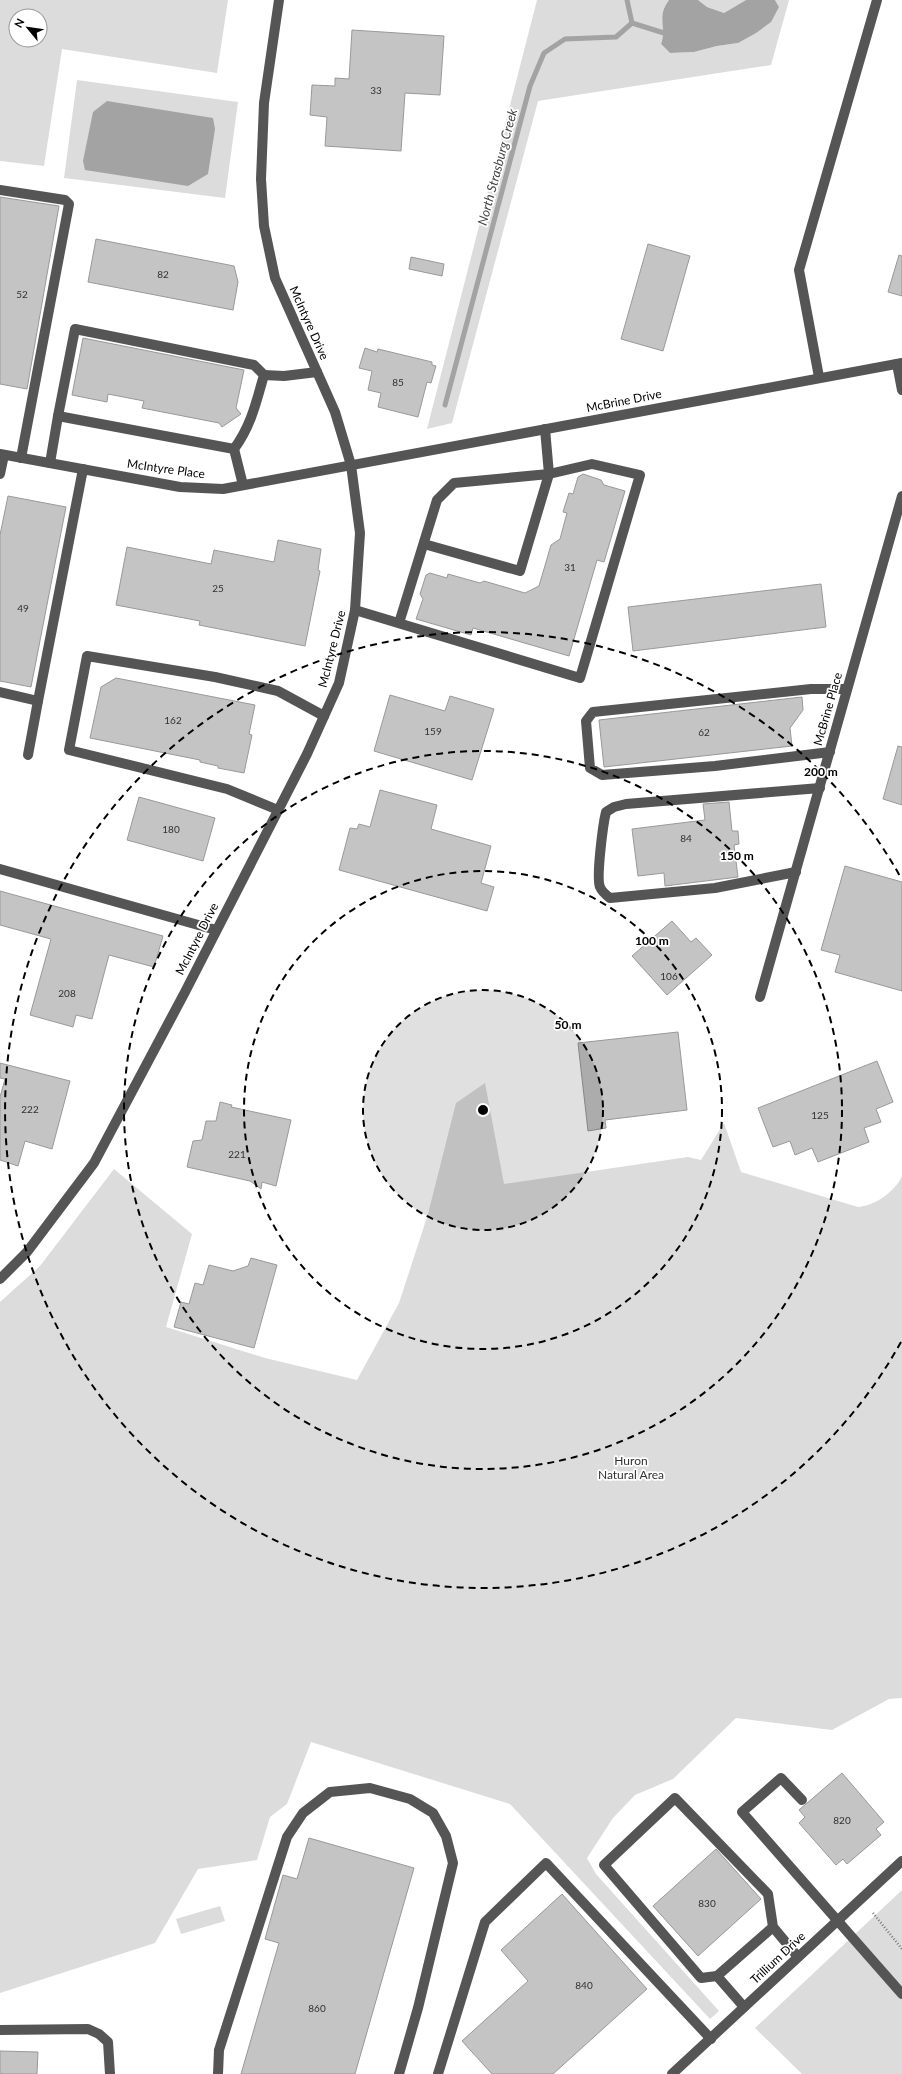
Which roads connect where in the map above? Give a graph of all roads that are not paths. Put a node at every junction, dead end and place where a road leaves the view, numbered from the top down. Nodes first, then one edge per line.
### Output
1 (279, 0) edge
2 (877, 0) edge
3 (0, 190) edge
4 (900, 363) edge
5 (317, 372) junction
6 (264, 375) junction
7 (819, 377) junction
8 (902, 390) edge
9 (58, 416) junction
10 (545, 429) junction
11 (234, 449) junction
12 (2, 454) edge
13 (21, 458) junction
14 (50, 463) junction
15 (352, 465) junction
16 (83, 469) junction
17 (0, 474) edge
18 (549, 474) junction
19 (242, 485) junction
20 (902, 496) edge
21 (424, 544) junction
22 (355, 610) junction
23 (399, 623) junction
24 (847, 689) junction
25 (0, 692) edge
26 (38, 701) junction
27 (324, 716) junction
28 (830, 752) junction
29 (28, 755) dead end
30 (820, 788) junction
31 (278, 810) junction
32 (0, 869) edge
33 (796, 872) junction
34 (216, 930) junction
35 (760, 997) dead end
36 (0, 1279) edge
37 (802, 1800) dead end
38 (902, 1861) edge
39 (838, 1920) junction
40 (773, 1927) junction
41 (798, 1957) junction
42 (717, 1976) junction
43 (902, 1994) edge
44 (744, 2007) junction
45 (0, 2030) edge
46 (710, 2039) junction
47 (110, 2074) edge
48 (218, 2074) edge
49 (398, 2074) edge
50 (438, 2074) edge
51 (672, 2074) edge

1 - 5 street, McIntyre Drive
2 - 7 street
3 - 13 street
4 - 7 street, McBrine Drive
4 - 8 street
5 - 6 street
5 - 15 street, McIntyre Drive
6 - 9 street
6 - 11 street
7 - 10 street, McBrine Drive
9 - 11 street
9 - 14 street
10 - 15 street, McBrine Drive
10 - 18 street
11 - 19 street
12 - 13 street, McIntyre Place
12 - 17 street
13 - 14 street, McIntyre Place
14 - 16 street, McIntyre Place
15 - 19 street, McIntyre Place
15 - 22 street, McIntyre Drive
16 - 19 street, McIntyre Place
16 - 26 street
18 - 21 street
18 - 21 street
18 - 23 street
20 - 24 street, McBrine Place
21 - 23 street
22 - 23 street
22 - 27 street, McIntyre Drive
24 - 28 street, McBrine Place
24 - 28 street
25 - 26 street
26 - 29 street
27 - 31 street, McIntyre Drive
27 - 31 street
28 - 30 street, McBrine Place
30 - 33 street, McBrine Place
30 - 33 street
31 - 34 street, McIntyre Drive
32 - 34 street
33 - 35 street, McBrine Place
34 - 36 street, McIntyre Drive
37 - 39 street
38 - 39 street, Trillium Drive
39 - 41 street, Trillium Drive
39 - 43 street
40 - 41 street
40 - 42 street
40 - 42 street
41 - 44 street, Trillium Drive
42 - 44 street
44 - 46 street, Trillium Drive
45 - 47 street
46 - 50 street
46 - 51 street, Trillium Drive
48 - 49 street

